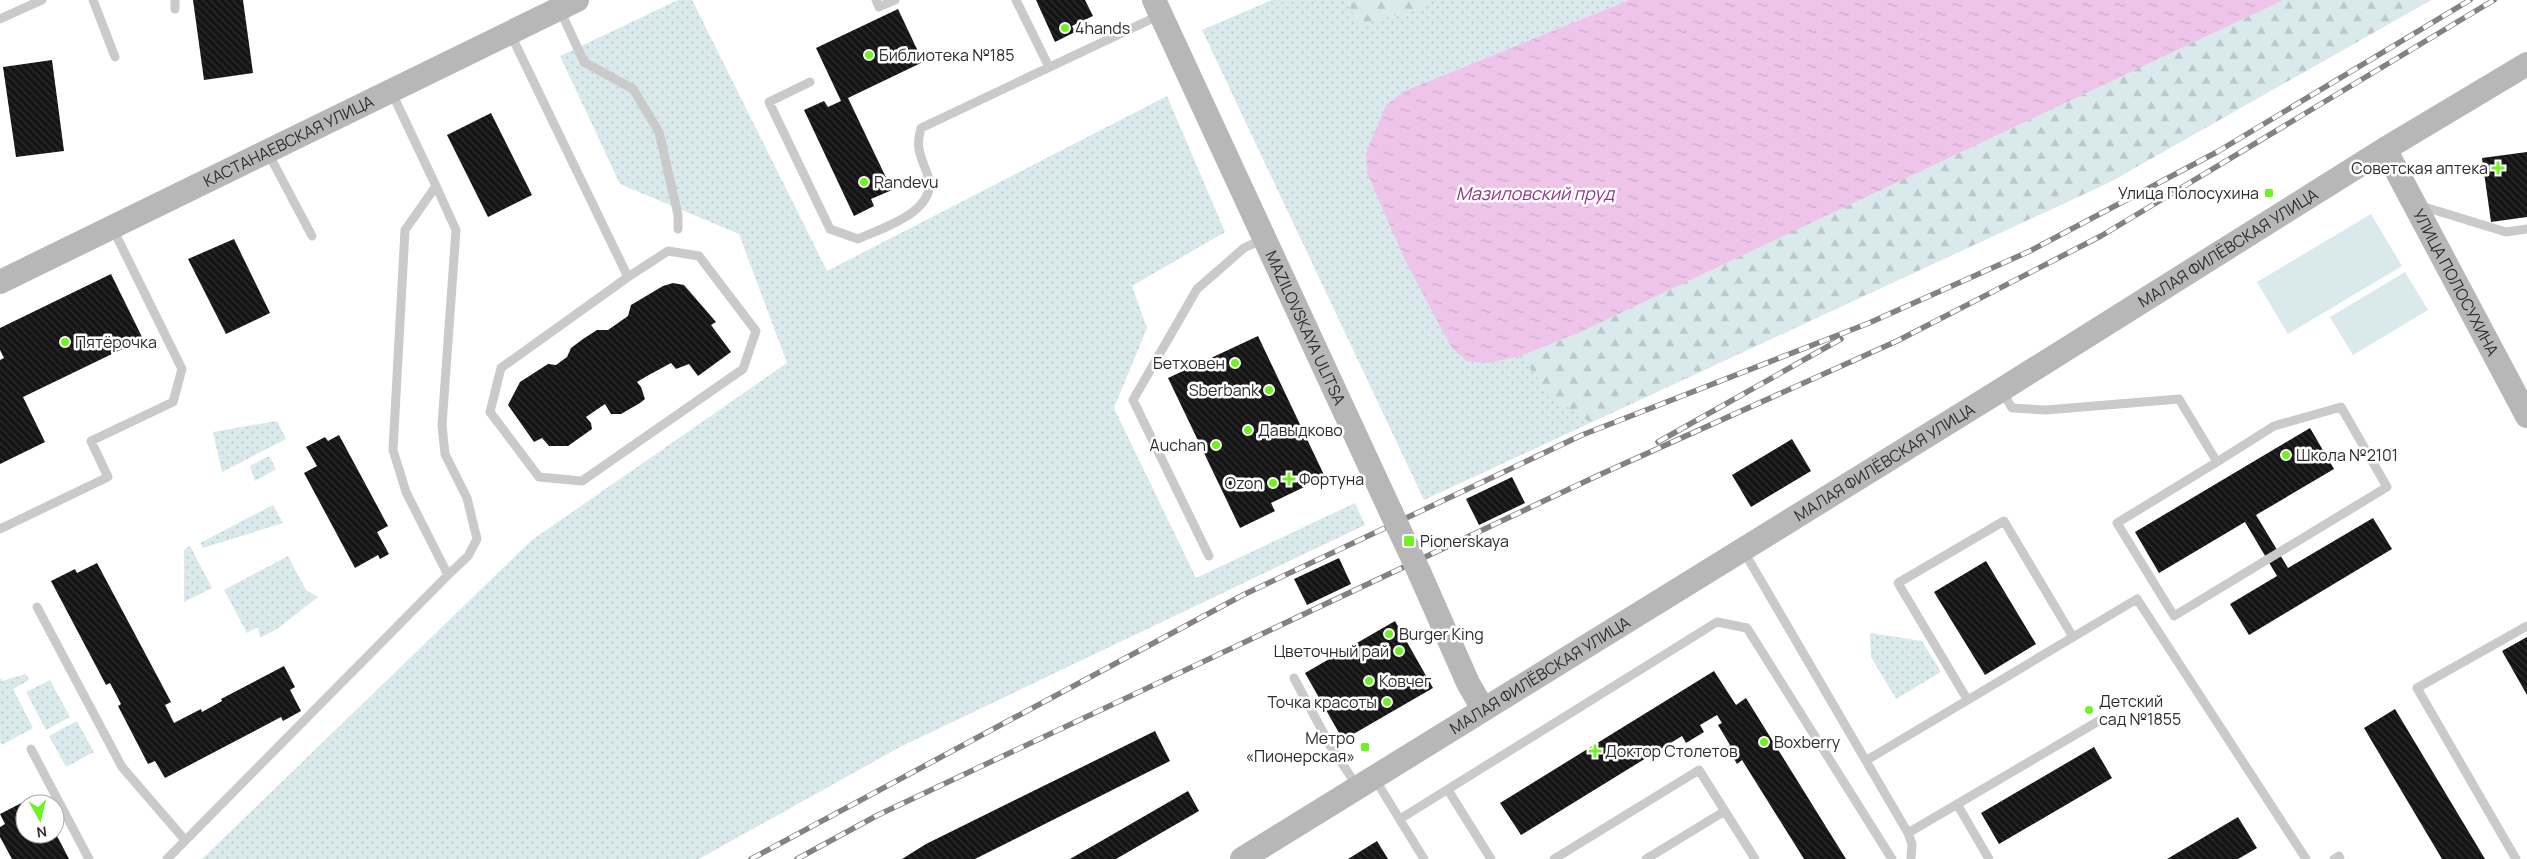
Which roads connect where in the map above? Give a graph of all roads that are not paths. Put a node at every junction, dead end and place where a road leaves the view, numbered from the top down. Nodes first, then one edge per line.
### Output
1 (42, 0) edge
2 (93, 0) edge
3 (876, 0) edge
4 (895, 0) edge
5 (1016, 0) edge
6 (568, 4) edge
7 (1157, 7) edge
8 (0, 19) edge
9 (510, 33) junction
10 (115, 57) dead end
11 (2527, 64) edge
12 (1049, 67) junction
13 (810, 82) dead end
14 (391, 90) junction
15 (2385, 149) junction
16 (267, 151) junction
17 (436, 186) junction
18 (2416, 204) junction
19 (112, 227) junction
20 (678, 229) dead end
21 (2527, 229) edge
22 (312, 236) dead end
23 (1265, 238) junction
24 (628, 277) junction
25 (0, 282) edge
26 (2001, 390) junction
27 (2527, 416) edge
28 (2217, 462) junction
29 (0, 529) edge
30 (1743, 550) junction
31 (1209, 556) dead end
32 (448, 575) junction
33 (37, 607) dead end
34 (2527, 626) edge
35 (2072, 637) junction
36 (1294, 678) dead end
37 (1967, 699) junction
38 (1483, 709) junction
39 (2102, 719) dead end
40 (31, 749) dead end
41 (1867, 760) junction
42 (1366, 782) junction
43 (1448, 790) junction
44 (1957, 804) junction
45 (1725, 811) junction
46 (1400, 819) junction
47 (1908, 833) junction
48 (185, 840) junction
49 (89, 859) edge
50 (167, 859) edge
51 (1242, 859) edge
52 (1424, 859) edge
53 (1492, 859) edge
54 (1554, 859) edge
55 (1646, 859) edge
56 (1755, 859) edge
57 (1892, 859) edge
58 (1910, 859) edge
59 (1989, 859) edge
60 (2306, 859) edge
61 (2334, 859) edge
62 (2340, 859) edge
63 (2516, 859) edge

1 - 8 lane
2 - 10 lane
3 - 4 lane
5 - 12 lane
6 - 9 street, КАСТАНАЕВСКАЯ УЛИЦА
6 - 20 lane
7 - 12 lane
7 - 23 street, MAZILOVSKAYA ULITSA
9 - 14 street, КАСТАНАЕВСКАЯ УЛИЦА
9 - 24 lane
11 - 15 street, МАЛАЯ ФИЛЁВСКАЯ УЛИЦА
12 - 13 lane
14 - 16 street, КАСТАНАЕВСКАЯ УЛИЦА
14 - 17 lane
15 - 18 street, УЛИЦА ПОЛОСУХИНА
15 - 26 street, МАЛАЯ ФИЛЁВСКАЯ УЛИЦА
16 - 19 street, КАСТАНАЕВСКАЯ УЛИЦА
16 - 22 lane
17 - 32 lane
17 - 32 lane
18 - 21 lane
18 - 27 street, УЛИЦА ПОЛОСУХИНА
19 - 25 street, КАСТАНАЕВСКАЯ УЛИЦА
19 - 29 lane
23 - 31 lane
23 - 38 street, MAZILOVSKAYA ULITSA, bridge
24 - 24 lane
26 - 28 lane
26 - 30 street, МАЛАЯ ФИЛЁВСКАЯ УЛИЦА
28 - 28 lane
30 - 38 street, МАЛАЯ ФИЛЁВСКАЯ УЛИЦА
30 - 41 lane
32 - 48 lane
33 - 48 lane
34 - 63 lane
35 - 37 lane
35 - 37 lane
35 - 60 lane
36 - 42 lane
37 - 41 lane
38 - 42 street, МАЛАЯ ФИЛЁВСКАЯ УЛИЦА
39 - 44 lane
40 - 49 lane
41 - 47 lane
42 - 46 lane
42 - 51 street, МАЛАЯ ФИЛЁВСКАЯ УЛИЦА
43 - 46 lane
43 - 53 lane
43 - 57 lane
44 - 47 lane
44 - 59 lane
45 - 54 lane
45 - 55 lane
45 - 56 lane
46 - 52 lane
47 - 58 lane
48 - 50 lane
61 - 62 lane

